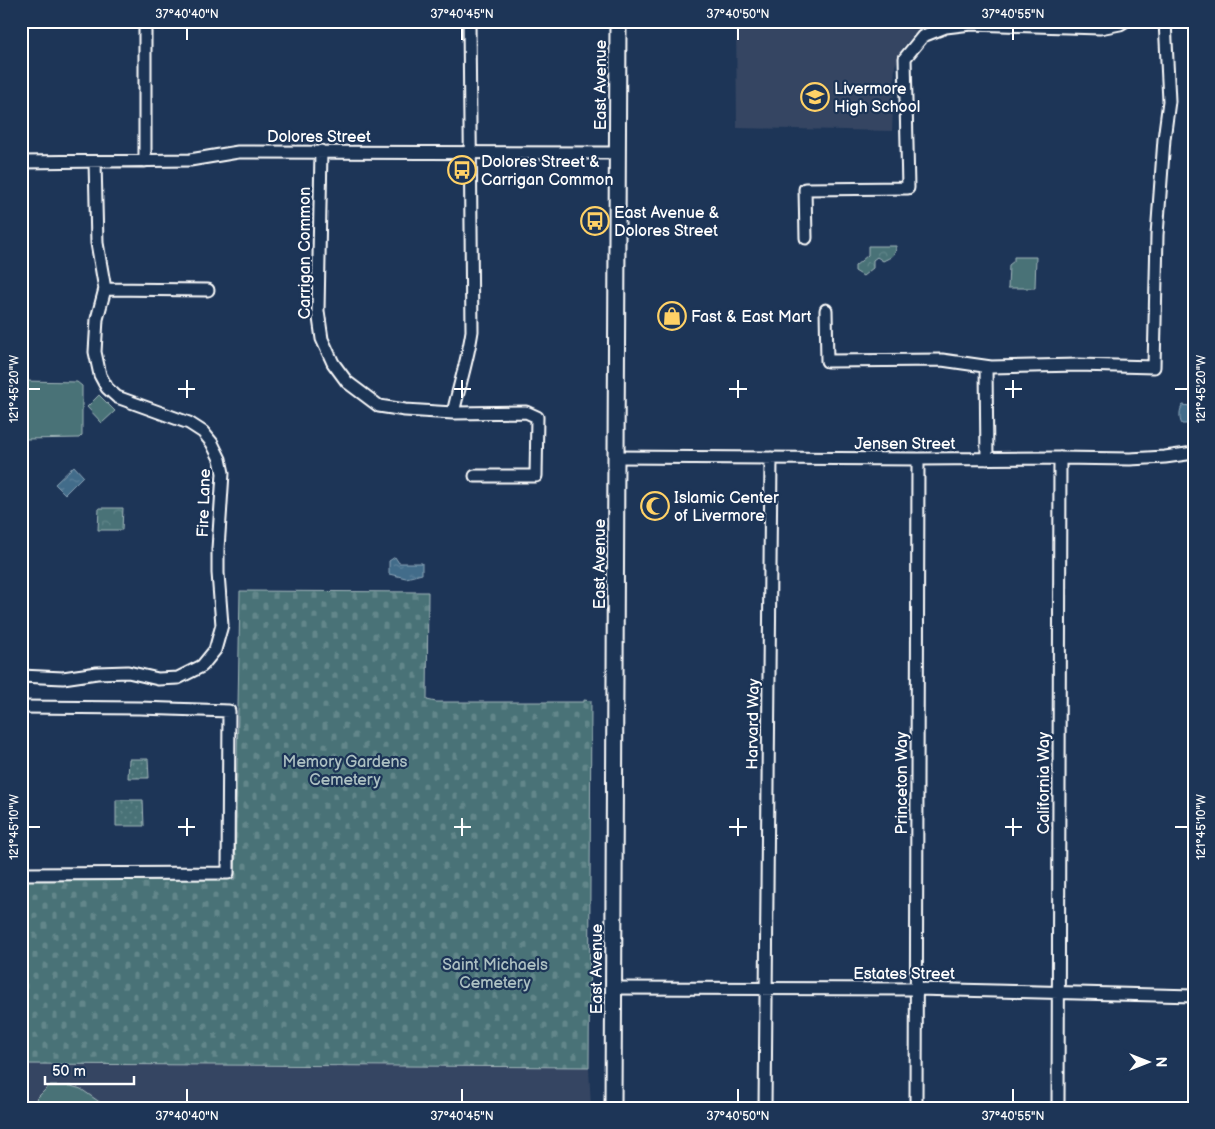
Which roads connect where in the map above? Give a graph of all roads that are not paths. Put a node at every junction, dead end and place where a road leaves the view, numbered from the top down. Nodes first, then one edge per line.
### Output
1 (145, 21) edge
2 (469, 21) edge
3 (618, 21) edge
4 (1125, 21) edge
5 (1165, 21) edge
6 (321, 151) junction
7 (470, 153) junction
8 (618, 153) junction
9 (145, 161) junction
10 (21, 162) edge
11 (95, 162) junction
12 (806, 238) dead end
13 (105, 289) junction
14 (208, 290) dead end
15 (826, 310) dead end
16 (986, 367) junction
17 (453, 413) junction
18 (1194, 453) edge
19 (616, 457) junction
20 (771, 458) junction
21 (1060, 458) junction
22 (918, 459) junction
23 (987, 459) junction
24 (475, 476) dead end
25 (21, 676) edge
26 (21, 707) edge
27 (21, 874) edge
28 (613, 988) junction
29 (766, 989) junction
30 (917, 989) junction
31 (1059, 991) junction
32 (1194, 996) edge
33 (613, 1108) edge
34 (765, 1108) edge
35 (916, 1108) edge
36 (1058, 1108) edge

1 - 9 street
2 - 7 street
3 - 8 main road, East Avenue
4 - 12 street
5 - 16 street
6 - 7 street, Dolores Street
6 - 9 street, Dolores Street
6 - 17 street, Carrigan Common
7 - 8 street, Dolores Street
7 - 17 street
8 - 19 main road, East Avenue
9 - 11 street, Dolores Street
10 - 11 street, Dolores Street
11 - 13 street, Fire Lane
13 - 14 street
13 - 25 street, Fire Lane
15 - 16 street
16 - 23 street
17 - 24 street, Carrigan Common
18 - 21 street, Jensen Street
19 - 20 street, Jensen Street
19 - 28 main road, East Avenue
20 - 22 street, Jensen Street
20 - 29 street, Harvard Way
21 - 23 street, Jensen Street
21 - 31 street, California Way
22 - 23 street, Jensen Street
22 - 30 street, Princeton Way
26 - 27 street
28 - 29 street, Estates Street
28 - 33 main road, East Avenue
29 - 30 street, Estates Street
29 - 34 street, Harvard Way
30 - 31 street, Estates Street
30 - 35 street, Princeton Way
31 - 32 street, Estates Street
31 - 36 street, California Way

